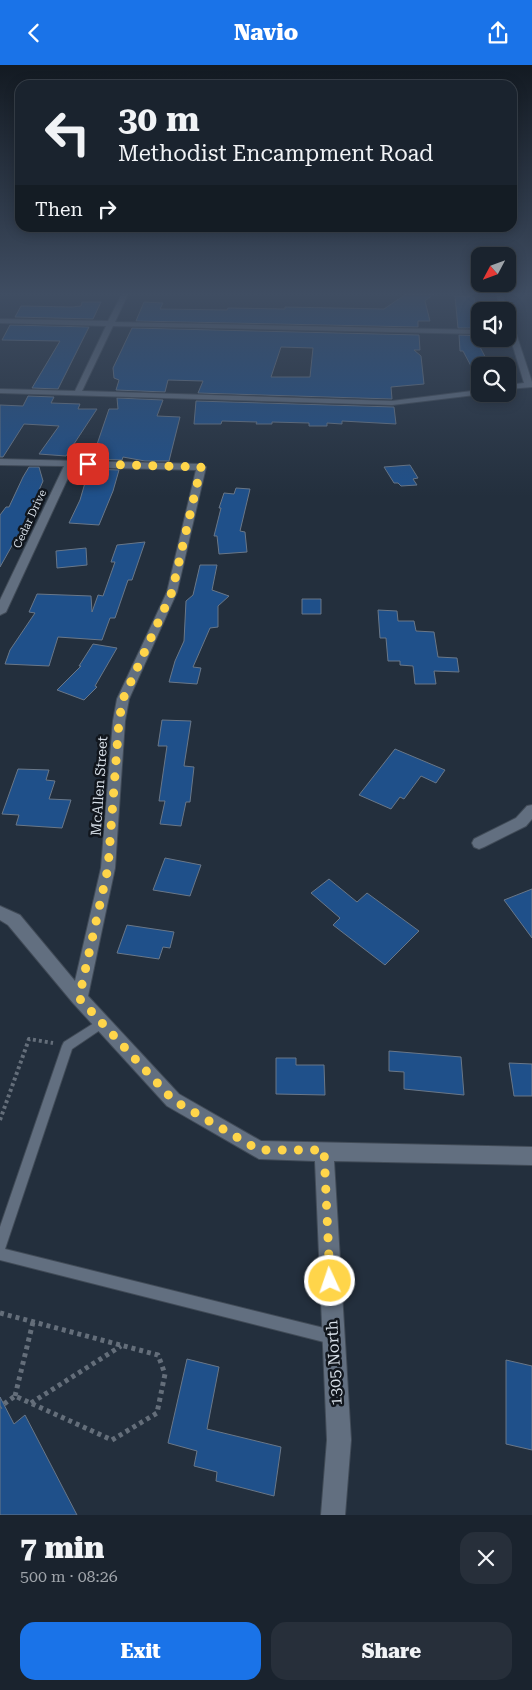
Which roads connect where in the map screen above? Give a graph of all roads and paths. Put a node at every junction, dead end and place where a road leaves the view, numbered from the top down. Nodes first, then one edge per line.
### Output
1 (92, 362) edge
2 (521, 362) edge
3 (531, 385) edge
4 (516, 386) edge
5 (0, 391) edge
6 (78, 392) junction
7 (471, 393) edge
8 (0, 462) edge
9 (70, 464) junction
10 (0, 612) edge
11 (532, 810) edge
12 (479, 843) dead end
13 (0, 912) edge
14 (79, 998) junction
15 (102, 1023) junction
16 (68, 1046) junction
17 (0, 1120) edge
18 (324, 1150) junction
19 (532, 1156) edge
20 (0, 1246) edge
21 (0, 1254) edge
22 (0, 1313) edge
23 (33, 1322) junction
24 (332, 1337) junction
25 (121, 1345) junction
26 (15, 1395) junction
27 (31, 1403) junction
28 (0, 1407) edge
29 (333, 1515) edge

1 - 6 street
2 - 3 street
3 - 4 street
5 - 6 street
6 - 7 street
8 - 9 street
9 - 10 street, Cedar Drive
9 - 14 street, McAllen Street
11 - 12 street
13 - 14 street
14 - 15 street
15 - 16 lane
15 - 18 street
16 - 17 path
16 - 20 lane
18 - 19 street
18 - 24 street, 1305 North
21 - 24 lane
22 - 23 path
23 - 25 path
23 - 26 path
24 - 29 street, 1305 North
25 - 27 path
25 - 27 path
26 - 27 path
26 - 28 path

